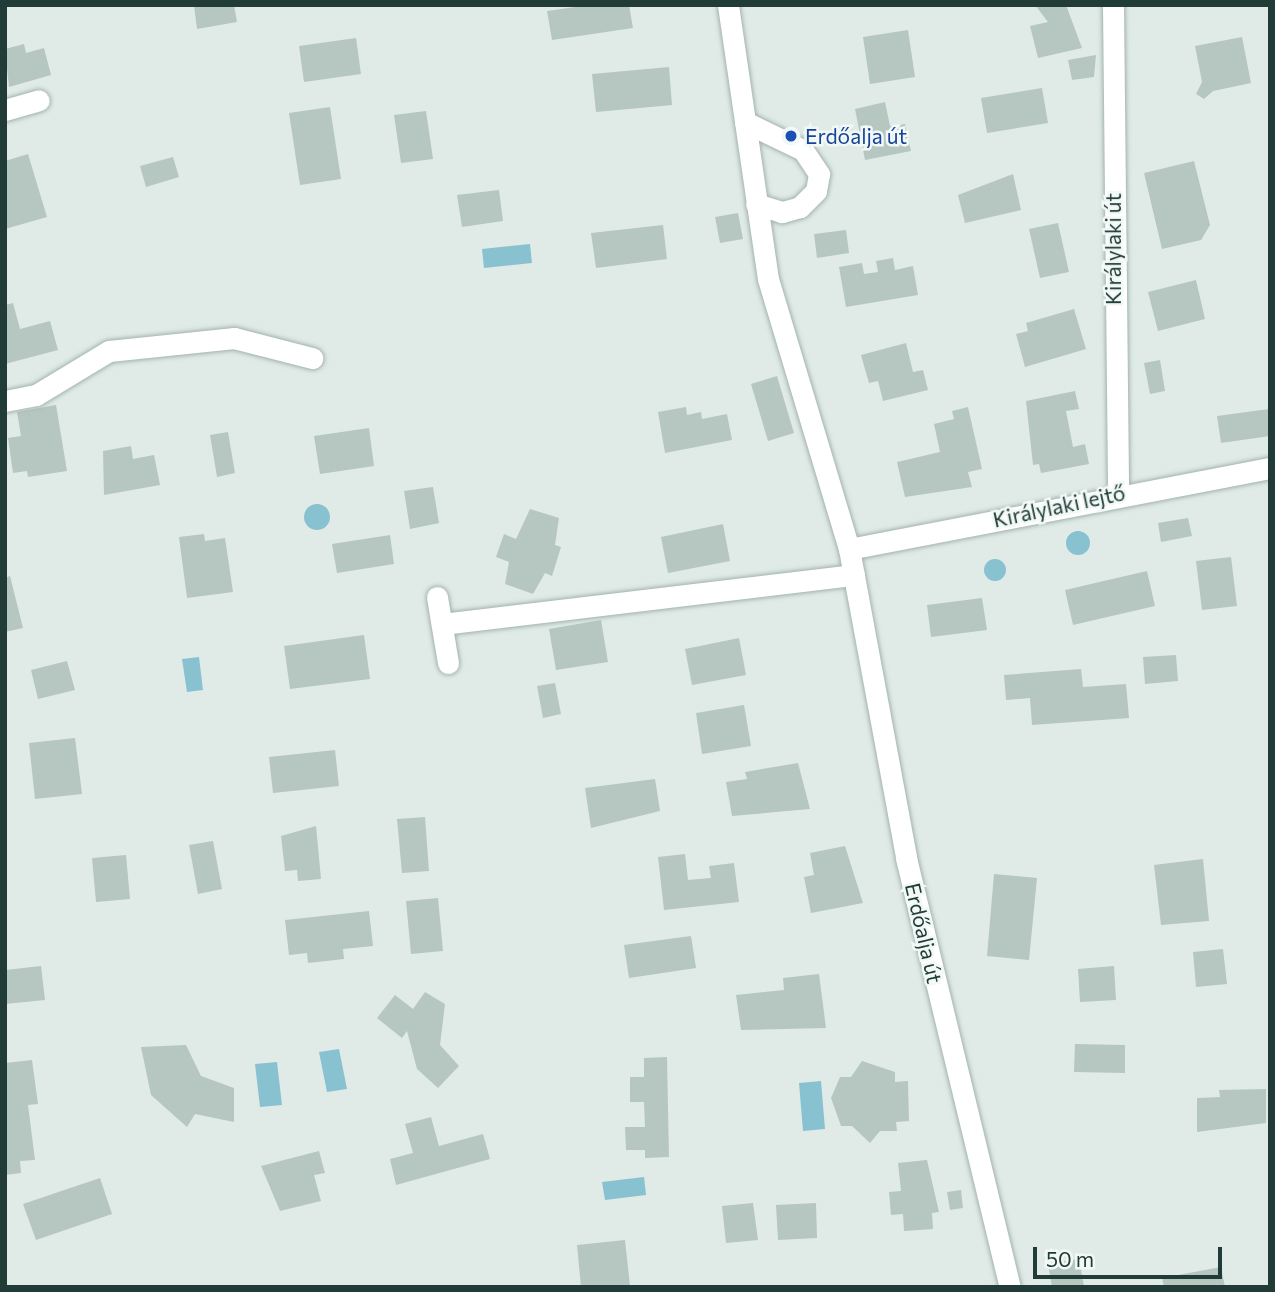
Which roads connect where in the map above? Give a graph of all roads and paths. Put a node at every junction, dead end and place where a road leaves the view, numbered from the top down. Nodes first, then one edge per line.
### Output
1 (728, 5) edge
2 (1113, 5) edge
3 (39, 100) dead end
4 (5, 110) edge
5 (745, 122) junction
6 (756, 204) junction
7 (312, 358) dead end
8 (5, 401) edge
9 (1270, 468) edge
10 (1118, 492) junction
11 (849, 550) junction
12 (854, 575) junction
13 (438, 597) dead end
14 (442, 624) junction
15 (448, 663) dead end
16 (1010, 1287) edge

1 - 5 street, Erdőalja út
2 - 10 street, Királylaki út
3 - 4 street
5 - 6 street, Erdőalja út
5 - 6 street
6 - 11 street, Erdőalja út
7 - 8 street
9 - 10 street, Királylaki lejtő
10 - 11 street, Királylaki lejtő
11 - 12 street, Erdőalja út
12 - 14 street
12 - 16 street, Erdőalja út
13 - 14 street
14 - 15 street

